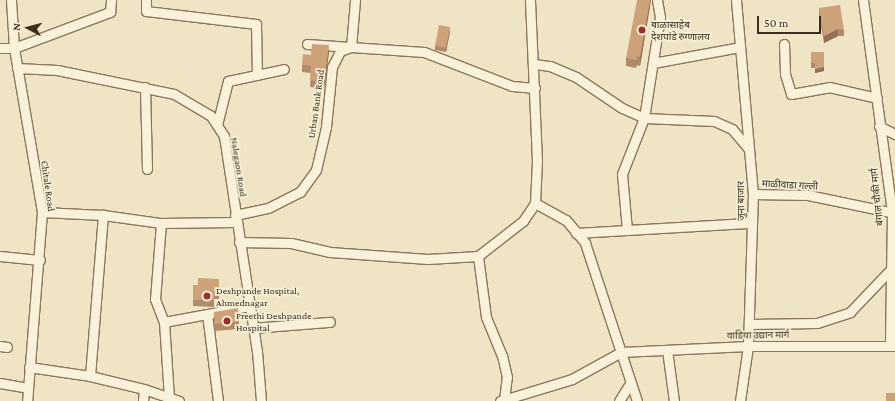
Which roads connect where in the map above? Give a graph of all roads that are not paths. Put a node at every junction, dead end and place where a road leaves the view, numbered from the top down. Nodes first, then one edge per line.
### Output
1 (11, 0) edge
2 (111, 0) edge
3 (146, 0) edge
4 (355, 0) edge
5 (530, 0) edge
6 (658, 0) edge
7 (736, 0) edge
8 (864, 0) edge
9 (307, 44) dead end
10 (784, 44) dead end
11 (351, 47) junction
12 (740, 47) junction
13 (0, 48) edge
14 (14, 48) junction
15 (653, 62) junction
16 (535, 64) junction
17 (17, 68) junction
18 (284, 69) dead end
19 (257, 75) junction
20 (145, 87) junction
21 (535, 88) junction
22 (877, 98) junction
23 (644, 118) junction
24 (217, 125) junction
25 (879, 126) junction
26 (895, 134) edge
27 (749, 149) junction
28 (147, 169) dead end
29 (753, 194) junction
30 (535, 203) junction
31 (42, 212) junction
32 (894, 213) edge
33 (103, 215) junction
34 (235, 218) junction
35 (160, 223) junction
36 (752, 223) junction
37 (627, 230) junction
38 (576, 233) junction
39 (239, 242) junction
40 (0, 256) edge
41 (478, 256) junction
42 (40, 260) junction
43 (893, 268) edge
44 (250, 306) junction
45 (207, 314) junction
46 (164, 322) junction
47 (330, 322) dead end
48 (749, 324) junction
49 (253, 328) junction
50 (892, 345) edge
51 (748, 346) junction
52 (667, 350) junction
53 (621, 352) junction
54 (29, 367) junction
55 (90, 376) junction
56 (0, 382) edge
57 (631, 382) junction
58 (28, 388) junction
59 (144, 389) junction
60 (169, 397) junction
61 (27, 401) edge
62 (143, 401) edge
63 (179, 401) edge
64 (218, 401) edge
65 (261, 401) edge
66 (503, 401) edge
67 (619, 401) edge
68 (637, 401) edge
69 (674, 401) edge
70 (740, 401) edge

1 - 14 street, Chitale Road
2 - 14 street
3 - 19 street
4 - 11 street
5 - 16 street
6 - 15 street
7 - 12 street, जुना बाजार
8 - 22 street, बंगाल चौकी मार्ग
9 - 11 street
10 - 22 street
11 - 21 street
11 - 34 street, Urban Bank Road
12 - 15 street
12 - 27 street, जुना बाजार
13 - 14 street
14 - 17 street, Chitale Road
15 - 23 street
16 - 21 street
16 - 23 street
17 - 20 street, Nalegaon Road
17 - 31 street, Chitale Road
18 - 19 street
19 - 24 street
20 - 24 street, Nalegaon Road
20 - 28 street
21 - 30 street
22 - 25 street, बंगाल चौकी मार्ग
23 - 27 street
23 - 37 street
24 - 34 street, Nalegaon Road
25 - 26 street
25 - 32 street, बंगाल चौकी मार्ग
27 - 29 street, जुना बाजार
29 - 32 street, माळीवाडा गल्ली
29 - 36 street, जुना बाजार
30 - 38 street
30 - 41 street
31 - 33 street, Urban Bank Road
31 - 42 street, Chitale Road
32 - 43 street, बंगाल चौकी मार्ग
33 - 35 street, Urban Bank Road
33 - 55 street
34 - 35 street, Urban Bank Road
34 - 39 street, Nalegaon Road
35 - 46 street
36 - 37 street
36 - 48 street, जुना बाजार
37 - 38 street
38 - 53 street
39 - 41 street
39 - 44 street, Nalegaon Road
40 - 42 street
41 - 66 street
42 - 54 street, Chitale Road
43 - 48 street
43 - 50 street, बंगाल चौकी मार्ग
44 - 45 street
44 - 49 street, Nalegaon Road
45 - 46 street
45 - 64 street
46 - 60 street
47 - 49 street
48 - 51 street, जुना बाजार
49 - 65 street, Nalegaon Road
50 - 51 street, वाडिया उद्यान मार्ग
51 - 52 street, वाडिया उद्यान मार्ग
51 - 70 street, जुना बाजार
52 - 53 street, वाडिया उद्यान मार्ग
52 - 69 street
53 - 57 street
53 - 66 street
54 - 55 street
54 - 58 street, Chitale Road
55 - 59 street
56 - 58 street
57 - 67 street
57 - 68 street
58 - 61 street, Chitale Road
59 - 60 street
59 - 62 street
60 - 63 street

